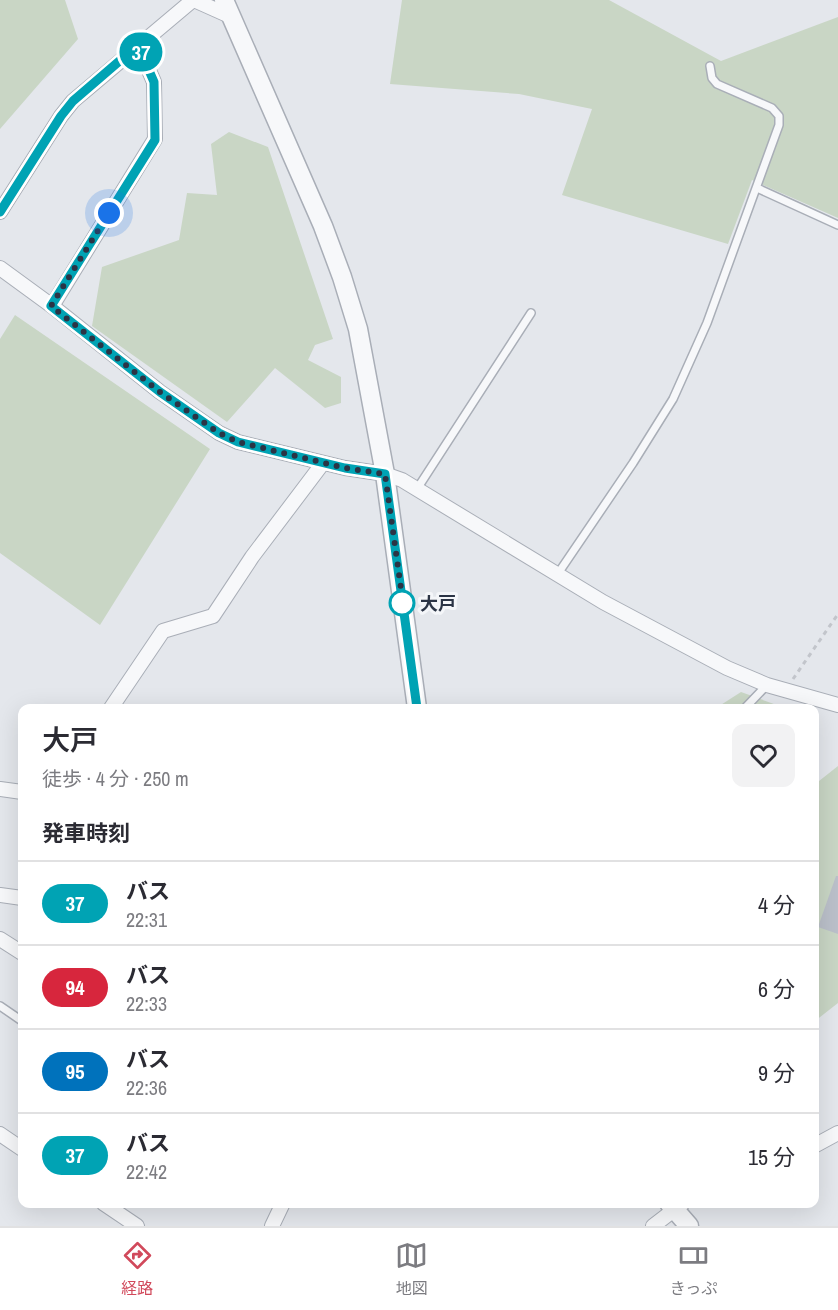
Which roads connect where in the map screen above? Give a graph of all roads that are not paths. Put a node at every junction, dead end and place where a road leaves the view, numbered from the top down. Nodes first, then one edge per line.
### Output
1 (194, 0) edge
2 (228, 8) edge
3 (138, 45) junction
4 (710, 66) dead end
5 (757, 188) junction
6 (0, 212) edge
7 (838, 225) edge
8 (0, 268) edge
9 (51, 306) junction
10 (531, 313) dead end
11 (323, 463) junction
12 (385, 474) junction
13 (417, 489) junction
14 (557, 575) junction
15 (767, 685) junction
16 (114, 704) edge
17 (416, 704) edge
18 (749, 704) edge
19 (838, 705) edge
20 (0, 789) edge
21 (18, 791) edge
22 (0, 895) edge
23 (18, 897) edge
24 (0, 939) edge
25 (18, 950) edge
26 (0, 1006) edge
27 (18, 1018) edge
28 (838, 1133) edge
29 (0, 1134) edge
30 (819, 1143) edge
31 (18, 1146) edge
32 (110, 1208) edge
33 (281, 1208) edge
34 (672, 1208) edge
35 (677, 1208) edge
36 (137, 1226) edge
37 (272, 1226) edge
38 (653, 1226) edge
39 (689, 1226) edge

1 - 2 street
1 - 3 street
2 - 12 street
3 - 6 street
3 - 9 street
4 - 5 lane
5 - 7 lane
5 - 14 lane
8 - 9 street
9 - 11 street
10 - 13 lane
11 - 12 street
11 - 16 street
12 - 13 street
12 - 17 street
13 - 14 street
14 - 15 street
15 - 18 lane
15 - 19 street
20 - 21 street
22 - 23 street
24 - 25 street
26 - 27 lane
28 - 30 street
29 - 31 street
32 - 36 street
33 - 37 street
34 - 38 street
35 - 39 street

